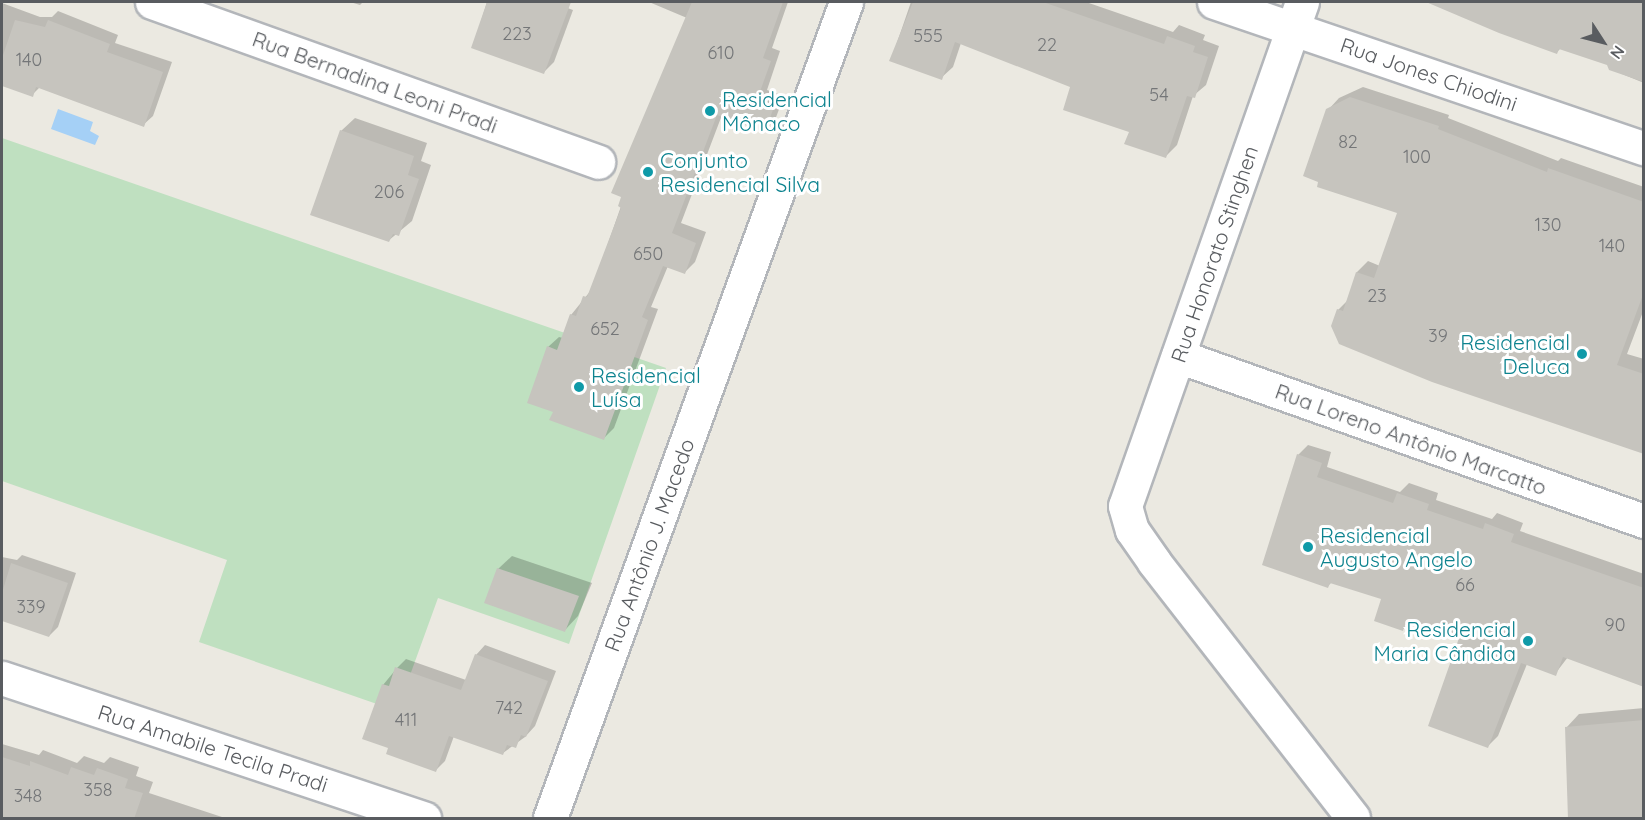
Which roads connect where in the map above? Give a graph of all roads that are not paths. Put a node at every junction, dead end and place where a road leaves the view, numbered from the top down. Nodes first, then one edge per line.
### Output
1 (152, 2) edge
2 (846, 2) edge
3 (1214, 2) edge
4 (1297, 14) edge
5 (1644, 148) edge
6 (598, 162) dead end
7 (1178, 356) junction
8 (1644, 521) edge
9 (2, 678) edge
10 (424, 819) edge
11 (550, 819) edge
12 (1353, 819) edge

1 - 6 street, Rua Bernadina Leoni Pradi
2 - 11 street, Rua Antônio J. Macedo
3 - 4 street, Rua Jones Chiodini
4 - 5 street, Rua Jones Chiodini
4 - 7 street, Rua Honorato Stinghen
7 - 8 street, Rua Loreno Antônio Marcatto
7 - 12 street, Rua Honorato Stinghen
9 - 10 street, Rua Amabile Tecila Pradi

